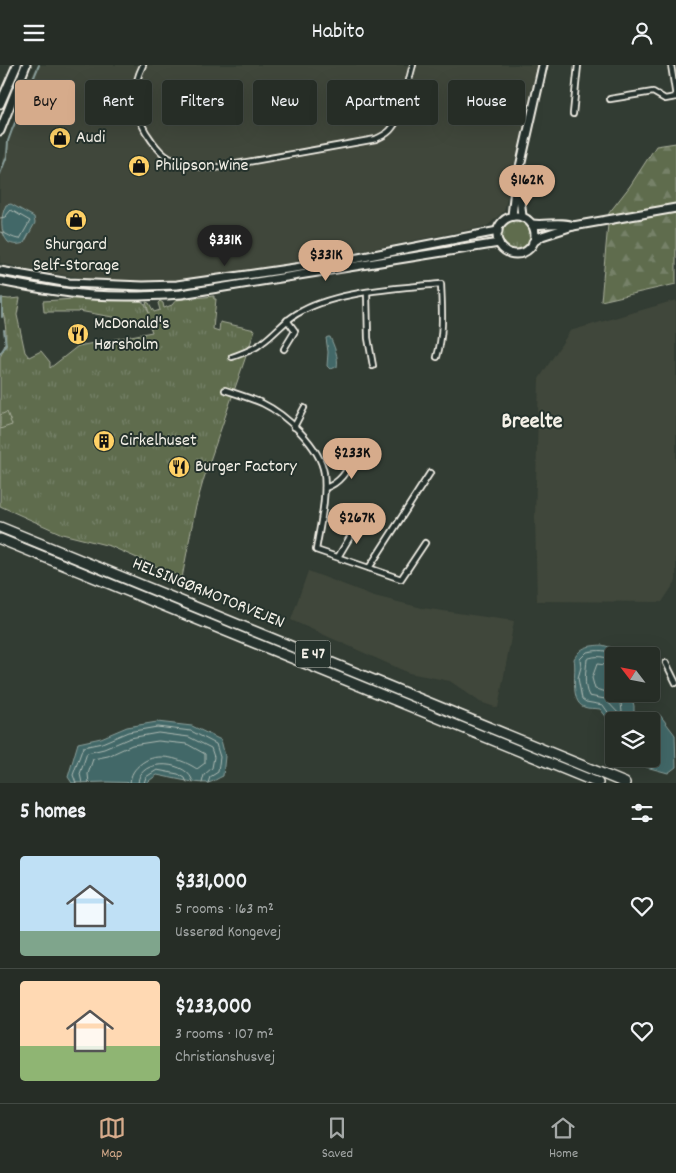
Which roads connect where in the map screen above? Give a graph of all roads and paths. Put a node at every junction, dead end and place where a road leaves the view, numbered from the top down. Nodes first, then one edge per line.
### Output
1 (16, 65) edge
2 (26, 65) edge
3 (143, 65) edge
4 (413, 65) edge
5 (538, 65) edge
6 (543, 65) edge
7 (578, 65) edge
8 (671, 65) edge
9 (2, 91) edge
10 (536, 92) junction
11 (13, 96) junction
12 (676, 97) edge
13 (610, 99) dead end
14 (0, 104) edge
15 (573, 114) dead end
16 (0, 131) edge
17 (518, 183) junction
18 (676, 208) edge
19 (512, 216) junction
20 (522, 217) junction
21 (532, 224) junction
22 (573, 226) junction
23 (498, 231) junction
24 (533, 242) junction
25 (499, 243) junction
26 (0, 271) edge
27 (0, 281) edge
28 (367, 293) junction
29 (287, 320) junction
30 (284, 349) dead end
31 (232, 357) dead end
32 (438, 357) dead end
33 (373, 366) dead end
34 (225, 389) dead end
35 (304, 408) dead end
36 (294, 427) junction
37 (359, 448) dead end
38 (430, 473) dead end
39 (325, 488) junction
40 (359, 522) dead end
41 (0, 527) edge
42 (0, 539) edge
43 (424, 543) dead end
44 (338, 557) junction
45 (369, 568) junction
46 (666, 663) dead end
47 (676, 683) edge
48 (598, 783) edge
49 (625, 783) edge

1 - 9 main road
2 - 11 main road
3 - 4 street
5 - 10 main road
6 - 10 main road
7 - 15 street
8 - 12 street
9 - 11 main road
9 - 14 main road
10 - 17 main road
11 - 16 main road
12 - 13 street
17 - 19 main road
17 - 20 main road
18 - 22 main road
19 - 20 main road
19 - 23 main road
20 - 21 main road
21 - 22 main road
21 - 24 main road
22 - 24 main road
23 - 25 main road
23 - 26 main road
24 - 25 main road
25 - 27 main road
28 - 29 street
28 - 32 street
28 - 33 street
29 - 30 street
29 - 31 street
34 - 36 street
35 - 36 street
36 - 39 street
37 - 39 street
38 - 45 street
39 - 44 street
40 - 44 street
41 - 49 highway, HELSINGØRMOTORVEJEN / E 47
42 - 48 highway, HELSINGØRMOTORVEJEN / E 47
43 - 45 street
44 - 45 street
46 - 47 street

